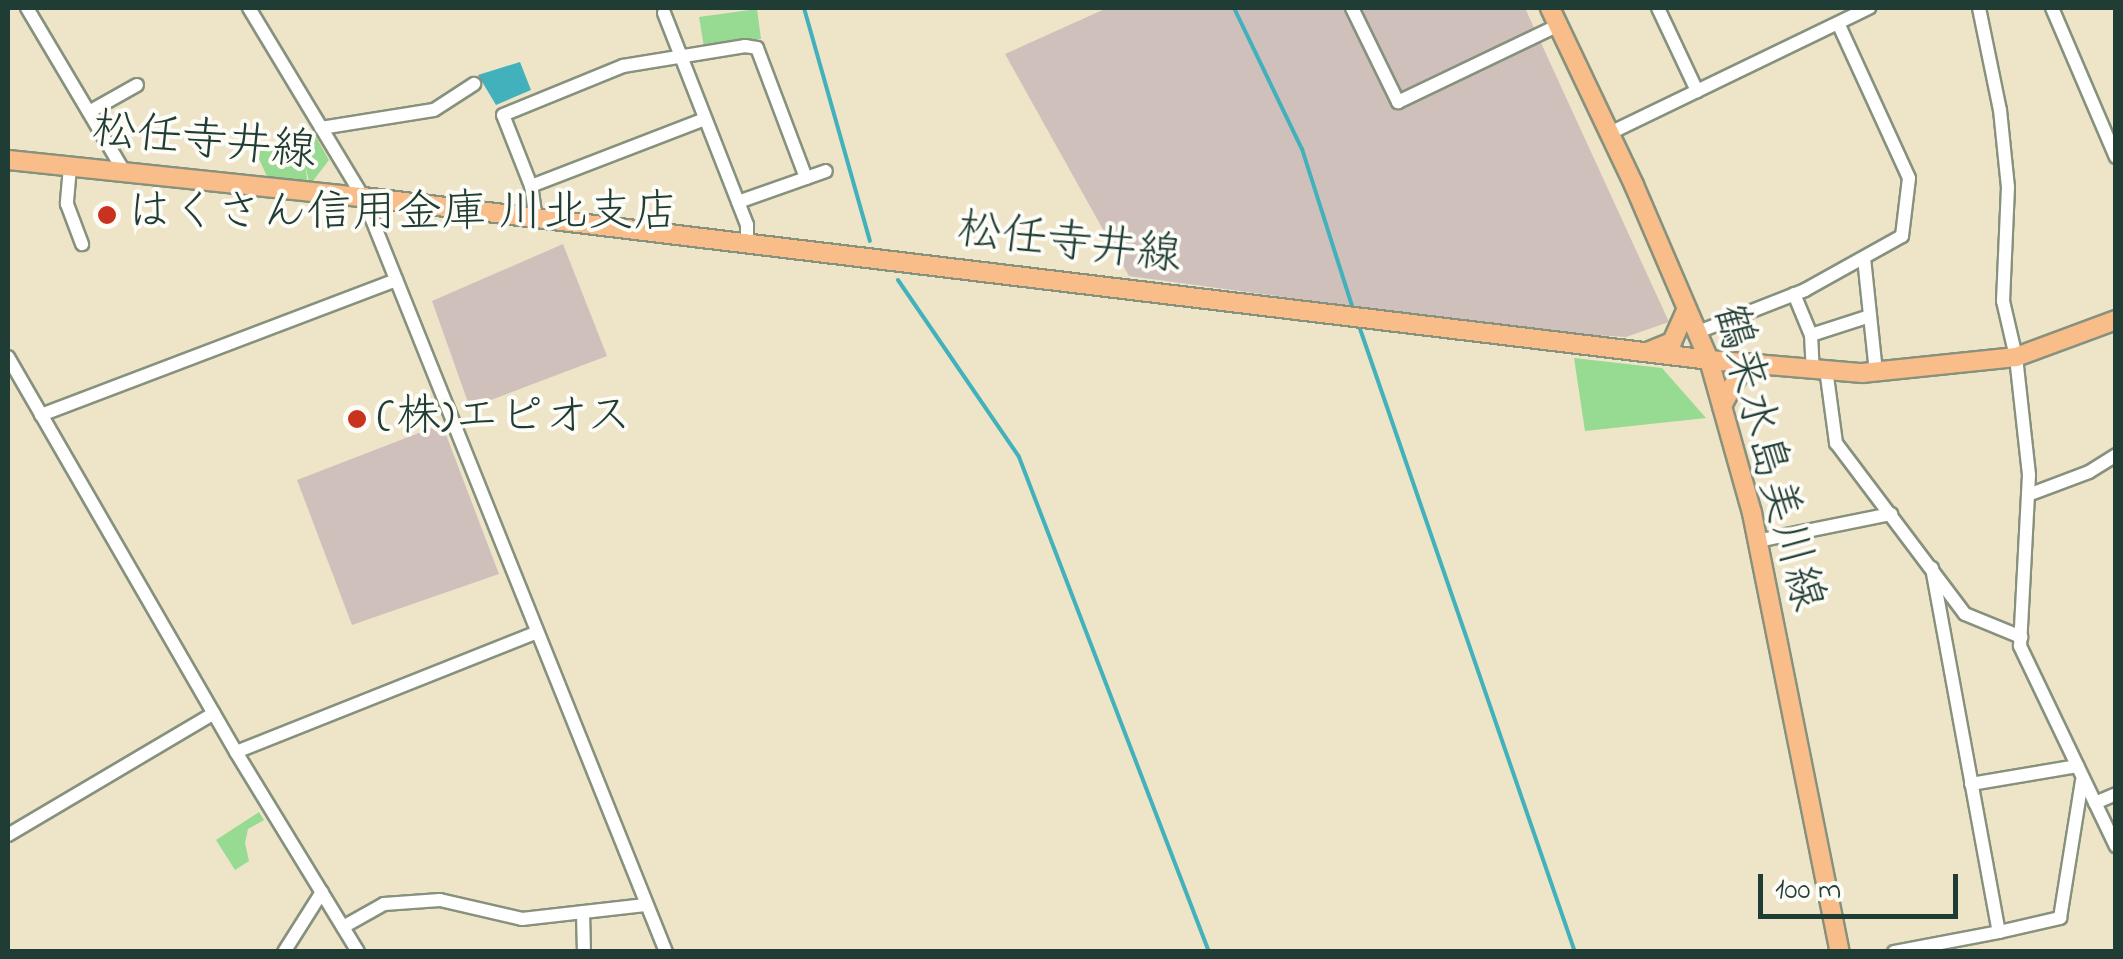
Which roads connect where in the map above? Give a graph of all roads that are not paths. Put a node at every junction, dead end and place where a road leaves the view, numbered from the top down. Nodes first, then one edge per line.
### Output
1 (27, 8) edge
2 (249, 8) edge
3 (1352, 8) edge
4 (1550, 8) edge
5 (1658, 8) edge
6 (1979, 8) edge
7 (2052, 8) edge
8 (1860, 9) edge
9 (664, 13) dead end
10 (1838, 23) junction
11 (1559, 26) junction
12 (680, 57) junction
13 (474, 84) dead end
14 (137, 85) dead end
15 (1697, 91) junction
16 (88, 112) junction
17 (704, 119) junction
18 (322, 128) junction
19 (1610, 133) junction
20 (2116, 157) edge
21 (8, 160) edge
22 (70, 167) junction
23 (826, 171) dead end
24 (124, 173) junction
25 (806, 178) junction
26 (530, 186) junction
27 (364, 198) junction
28 (738, 202) junction
29 (536, 220) junction
30 (82, 244) dead end
31 (747, 244) junction
32 (1864, 258) junction
33 (396, 280) junction
34 (1794, 294) junction
35 (1688, 309) junction
36 (1870, 316) junction
37 (2116, 320) edge
38 (1698, 332) junction
39 (1811, 335) junction
40 (1646, 352) junction
41 (2016, 356) junction
42 (8, 357) edge
43 (1709, 360) junction
44 (1751, 363) junction
45 (1820, 368) junction
46 (1876, 372) junction
47 (1722, 406) junction
48 (42, 415) junction
49 (2116, 455) edge
50 (2028, 495) junction
51 (1891, 514) junction
52 (1757, 541) junction
53 (1932, 568) junction
54 (535, 633) junction
55 (2021, 637) junction
56 (214, 713) junction
57 (236, 752) junction
58 (2080, 772) junction
59 (1971, 784) junction
60 (2116, 794) edge
61 (2095, 804) junction
62 (8, 835) edge
63 (2116, 846) edge
64 (322, 892) junction
65 (645, 905) junction
66 (583, 912) junction
67 (344, 927) junction
68 (1999, 932) junction
69 (284, 952) edge
70 (358, 952) edge
71 (584, 952) edge
72 (666, 952) edge
73 (1840, 952) edge
74 (1894, 952) edge

1 - 16 street
2 - 18 street
3 - 11 street
4 - 11 main road, 鶴来水島美川線
5 - 15 street
6 - 41 street
7 - 20 street
8 - 10 street
9 - 12 street
10 - 15 street
10 - 32 street
11 - 19 main road, 鶴来水島美川線
12 - 17 street
12 - 25 street
12 - 26 street
13 - 18 street
14 - 16 street
15 - 19 street
16 - 24 street
17 - 26 street
17 - 28 street
18 - 27 street
19 - 35 main road, 鶴来水島美川線
21 - 22 main road, 松任寺井線
22 - 24 main road, 松任寺井線
22 - 30 street
23 - 25 street
24 - 27 main road, 松任寺井線
25 - 28 street
26 - 29 street
27 - 29 main road, 松任寺井線
27 - 33 street
28 - 31 street
29 - 31 main road, 松任寺井線
31 - 40 main road, 松任寺井線
32 - 34 street
32 - 36 street
33 - 48 street
33 - 54 street
34 - 38 street
34 - 39 street
35 - 38 main road, 鶴来水島美川線
35 - 40 main road
36 - 39 street
36 - 46 street
37 - 41 main road, 松任寺井線
38 - 43 main road, 鶴来水島美川線
39 - 45 street
40 - 43 main road, 松任寺井線
41 - 46 main road, 松任寺井線
41 - 50 street
42 - 48 street
43 - 44 main road, 松任寺井線
43 - 47 main road, 鶴来水島美川線
44 - 45 main road, 松任寺井線
44 - 47 main road
45 - 46 main road, 松任寺井線
45 - 51 street
47 - 52 main road, 鶴来水島美川線
48 - 56 street
49 - 50 street
50 - 55 street
51 - 52 street
51 - 53 street
52 - 73 main road, 鶴来水島美川線
53 - 55 street
53 - 59 street
54 - 57 street
54 - 65 street
55 - 58 street
56 - 57 street
56 - 62 street
57 - 64 street
58 - 59 street
58 - 61 street
58 - 68 street
59 - 68 street
60 - 61 street
61 - 63 street
64 - 67 street
64 - 69 street
65 - 66 street
65 - 72 street
66 - 67 street
66 - 71 street
67 - 70 street
68 - 74 street

